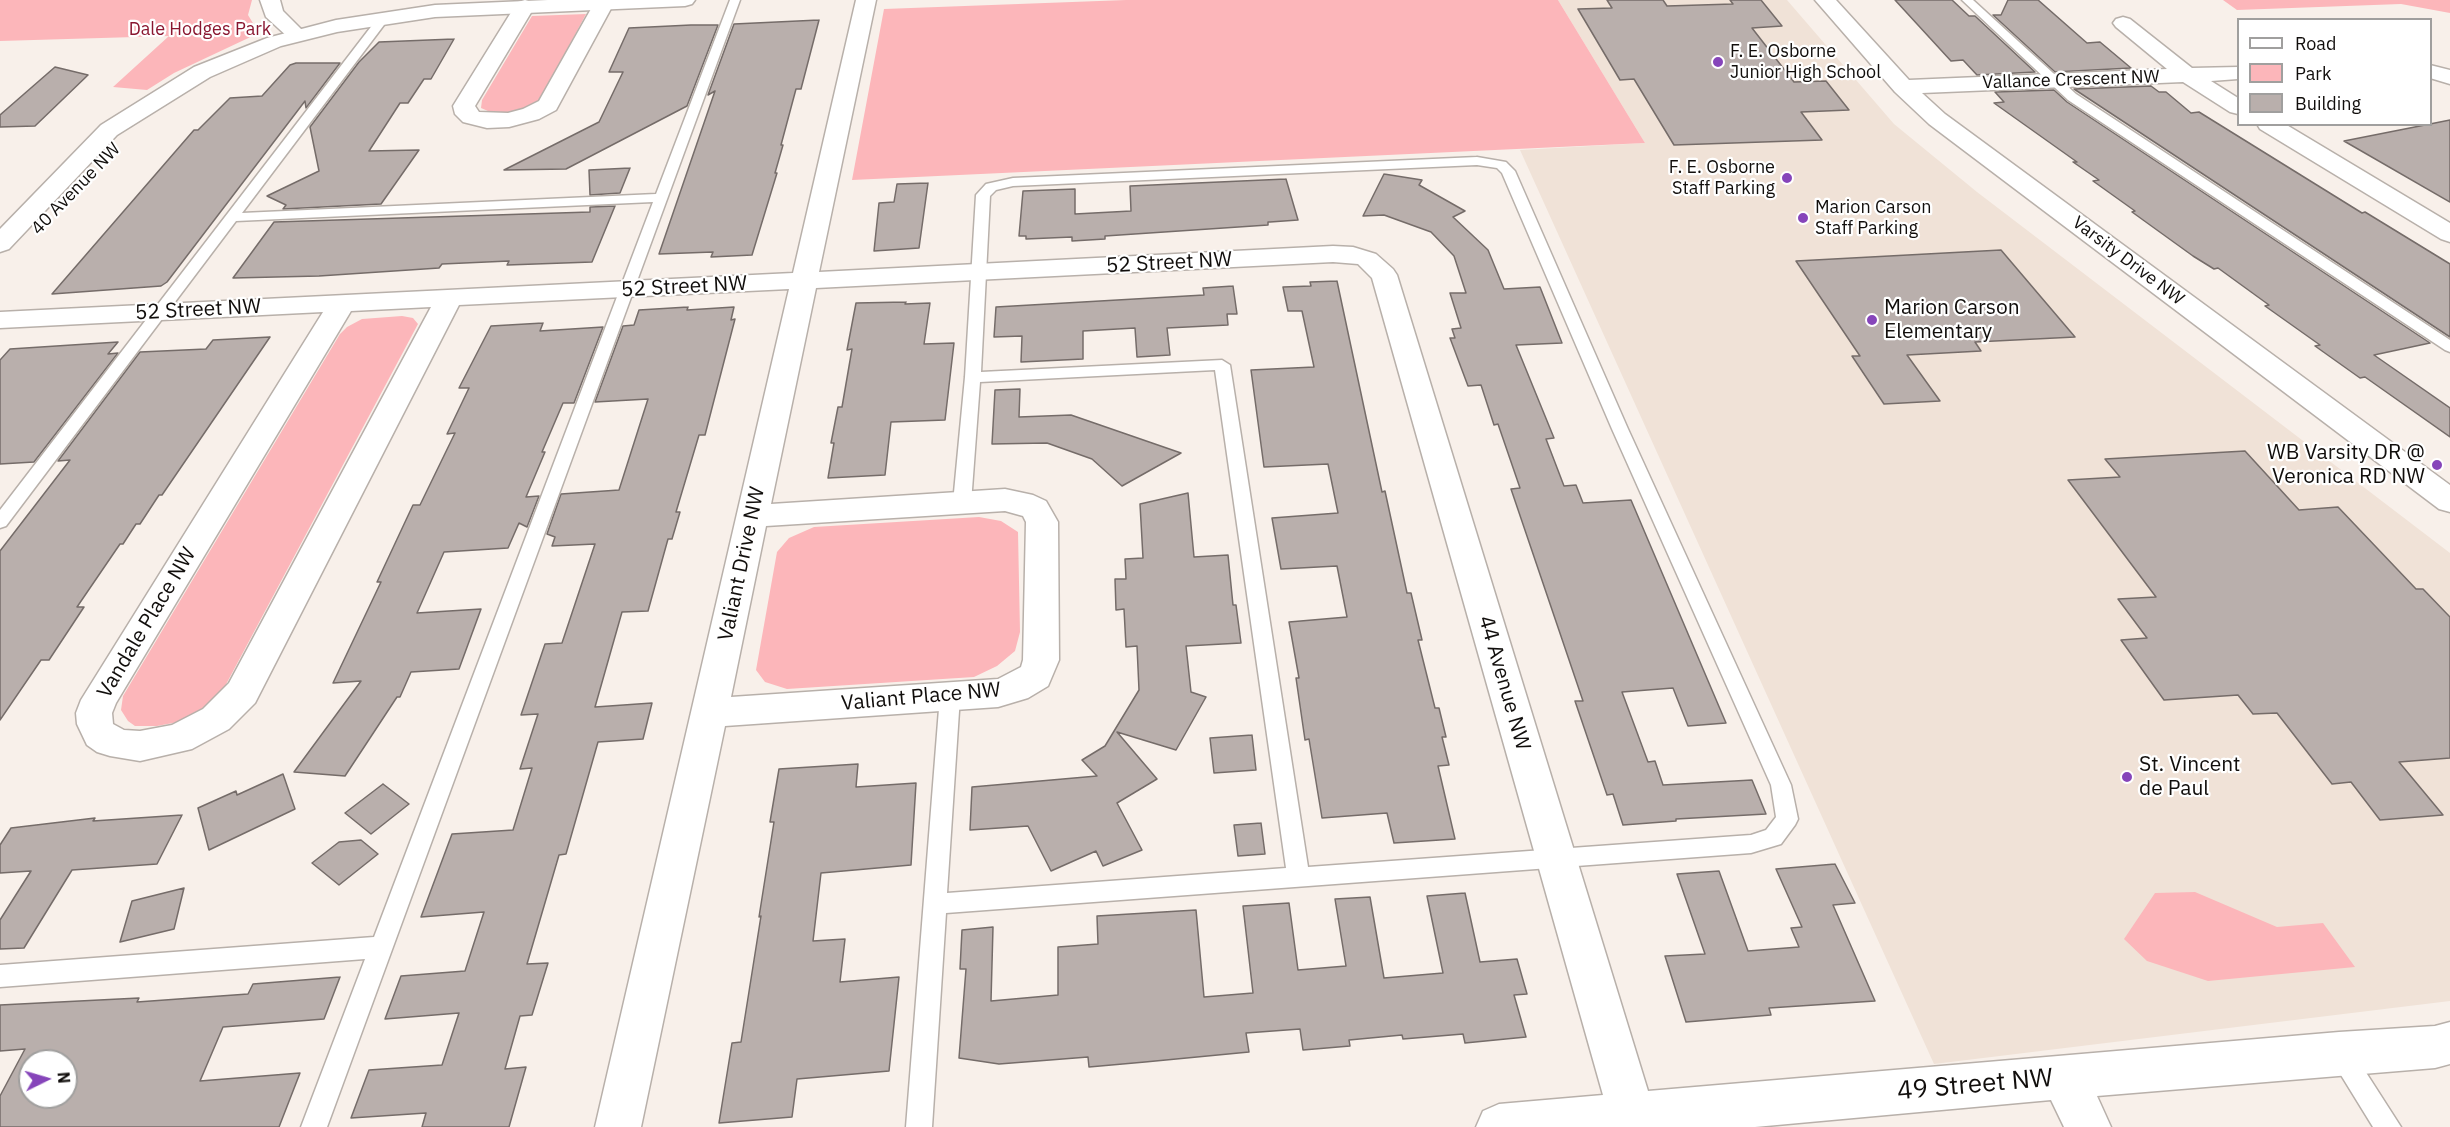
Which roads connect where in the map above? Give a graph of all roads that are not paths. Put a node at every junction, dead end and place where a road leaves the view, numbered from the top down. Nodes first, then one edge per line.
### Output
1 (270, 0) edge
2 (685, 0) edge
3 (735, 0) edge
4 (866, 0) edge
5 (1825, 0) edge
6 (1967, 0) edge
7 (604, 3) junction
8 (525, 6) junction
9 (384, 17) junction
10 (2123, 23) dead end
11 (297, 35) junction
12 (2432, 72) edge
13 (2237, 73) edge
14 (2187, 75) junction
15 (2450, 77) edge
16 (2053, 81) junction
17 (1903, 87) junction
18 (147, 106) junction
19 (2237, 106) edge
20 (2271, 126) edge
21 (660, 198) junction
22 (234, 217) junction
23 (2450, 234) edge
24 (0, 244) edge
25 (1367, 259) joint
26 (0, 270) edge
27 (979, 272) junction
28 (805, 281) junction
29 (626, 290) junction
30 (449, 298) junction
31 (342, 303) junction
32 (161, 312) junction
33 (0, 320) edge
34 (2450, 346) edge
35 (973, 376) junction
36 (2450, 501) edge
37 (962, 503) junction
38 (753, 516) junction
39 (0, 522) edge
40 (950, 696) junction
41 (710, 713) junction
42 (1555, 857) junction
43 (1298, 876) junction
44 (934, 904) junction
45 (381, 947) junction
46 (0, 976) edge
47 (2450, 1043) edge
48 (2339, 1053) junction
49 (2063, 1077) junction
50 (1632, 1115) junction
51 (314, 1127) edge
52 (618, 1127) edge
53 (920, 1127) edge
54 (1499, 1127) edge
55 (2088, 1127) edge
56 (2388, 1127) edge

1 - 11 street
2 - 7 street, 40 Avenue NW
3 - 21 lane
4 - 28 street, Valiant Drive NW
5 - 17 street, Varsity Drive NW
6 - 16 lane
7 - 8 street, 40 Avenue NW
7 - 8 street
8 - 9 street, 40 Avenue NW
9 - 11 street, 40 Avenue NW
9 - 22 lane
10 - 14 street
11 - 18 street, 40 Avenue NW
12 - 15 street
13 - 14 street, Vallance Crescent NW
14 - 16 street, Vallance Crescent NW
14 - 19 street
16 - 17 street, Vallance Crescent NW
16 - 34 lane
17 - 36 street, Varsity Drive NW
18 - 24 street, 40 Avenue NW
18 - 26 street, 40 Avenue NW
20 - 23 street
21 - 22 lane
21 - 29 lane
22 - 32 lane
25 - 27 street, 52 Street NW
25 - 42 street, 44 Avenue NW
27 - 28 street, 52 Street NW
27 - 35 lane
27 - 42 lane
28 - 29 street, 52 Street NW
28 - 38 street, Valiant Drive NW
29 - 30 street, 52 Street NW
29 - 45 lane
30 - 31 street, 52 Street NW
30 - 31 street, Vandale Place NW
31 - 32 street, 52 Street NW
32 - 33 street, 52 Street NW
32 - 39 lane
35 - 37 lane
35 - 43 lane
37 - 38 street, Valiant Place NW
37 - 40 street, Valiant Place NW
38 - 41 street, Valiant Drive NW
40 - 41 street, Valiant Place NW
40 - 44 lane
41 - 52 street, Valiant Drive NW
42 - 43 lane
42 - 50 street, 44 Avenue NW
43 - 44 lane
44 - 53 lane
45 - 46 lane
45 - 51 lane
47 - 48 street, 49 Street NW
48 - 49 street, 49 Street NW
48 - 56 lane
49 - 50 street, 49 Street NW
49 - 55 street
50 - 54 street, 49 Street NW

